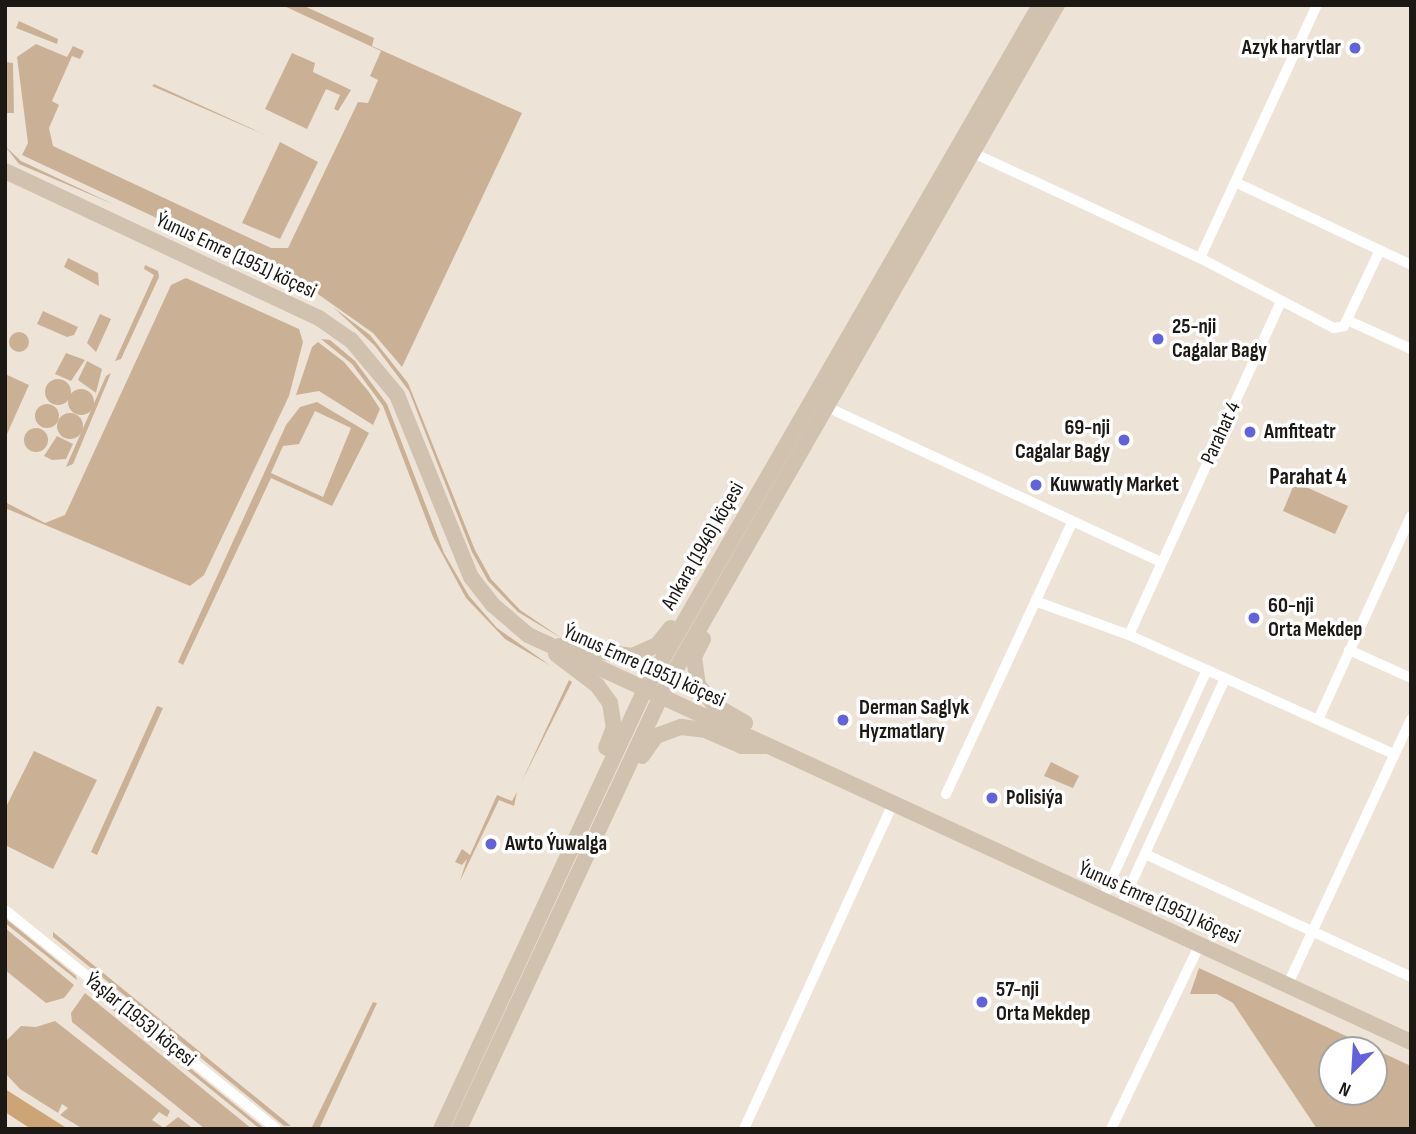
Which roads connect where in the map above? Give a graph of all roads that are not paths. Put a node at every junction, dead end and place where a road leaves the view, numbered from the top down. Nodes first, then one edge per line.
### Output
1 (1040, 5) edge
2 (1057, 5) edge
3 (1317, 5) edge
4 (957, 145) junction
5 (974, 153) junction
6 (5, 163) edge
7 (9, 175) edge
8 (1235, 182) junction
9 (1380, 250) junction
10 (1200, 258) junction
11 (1411, 265) edge
12 (1280, 304) junction
13 (1347, 320) junction
14 (1411, 349) edge
15 (827, 407) junction
16 (1411, 516) edge
17 (1072, 522) junction
18 (1161, 562) junction
19 (1035, 601) junction
20 (704, 603) junction
21 (1129, 635) junction
22 (546, 646) junction
23 (1349, 650) junction
24 (1207, 670) junction
25 (1411, 678) edge
26 (1225, 679) junction
27 (653, 692) junction
28 (1411, 719) edge
29 (1318, 720) junction
30 (770, 745) junction
31 (1394, 754) junction
32 (615, 771) junction
33 (946, 794) dead end
34 (893, 804) junction
35 (1145, 855) junction
36 (1102, 900) junction
37 (1120, 908) junction
38 (5, 910) edge
39 (1312, 932) junction
40 (1199, 944) junction
41 (1411, 977) edge
42 (1287, 984) junction
43 (1411, 1042) edge
44 (746, 1128) edge
45 (275, 1129) edge
46 (441, 1129) edge
47 (459, 1129) edge
48 (1111, 1129) edge

1 - 4 main road, Ankara (1946) köçesi
2 - 5 main road, Ankara (1946) köçesi
3 - 8 street
4 - 5 street
4 - 20 main road, Ankara (1946) köçesi
5 - 10 street
5 - 15 main road, Ankara (1946) köçesi
6 - 7 main road
7 - 22 main road, Ýunus Emre (1951) köçesi
8 - 9 street
8 - 10 street
9 - 11 street
9 - 13 street
10 - 12 street
12 - 13 street
12 - 18 street, Parahat 4
13 - 14 street
15 - 17 street
15 - 20 main road, Ankara (1946) köçesi
16 - 23 street
17 - 18 street
17 - 19 street
18 - 21 street, Parahat 4
19 - 21 street
19 - 33 street
20 - 22 main road
20 - 27 main road, Ankara (1946) köçesi
20 - 30 main road
21 - 24 street
22 - 27 main road, Ýunus Emre (1951) köçesi
22 - 32 main road
23 - 25 street
23 - 29 street
24 - 26 street
24 - 36 street
26 - 29 street
26 - 35 street
27 - 30 main road, Ýunus Emre (1951) köçesi
27 - 32 main road, Ankara (1946) köçesi
28 - 31 street
29 - 31 street
30 - 32 main road
30 - 34 main road, Ýunus Emre (1951) köçesi
31 - 39 street
32 - 46 main road, Ankara (1946) köçesi
32 - 47 main road, Ankara (1946) köçesi
34 - 36 main road, Ýunus Emre (1951) köçesi
34 - 44 street
35 - 37 street
35 - 39 street
36 - 37 main road, Ýunus Emre (1951) köçesi
37 - 40 main road, Ýunus Emre (1951) köçesi
38 - 45 street, Ýaşlar (1953) köçesi
39 - 41 street
39 - 42 street
40 - 42 main road, Ýunus Emre (1951) köçesi
40 - 48 street
42 - 43 main road, Ýunus Emre (1951) köçesi

